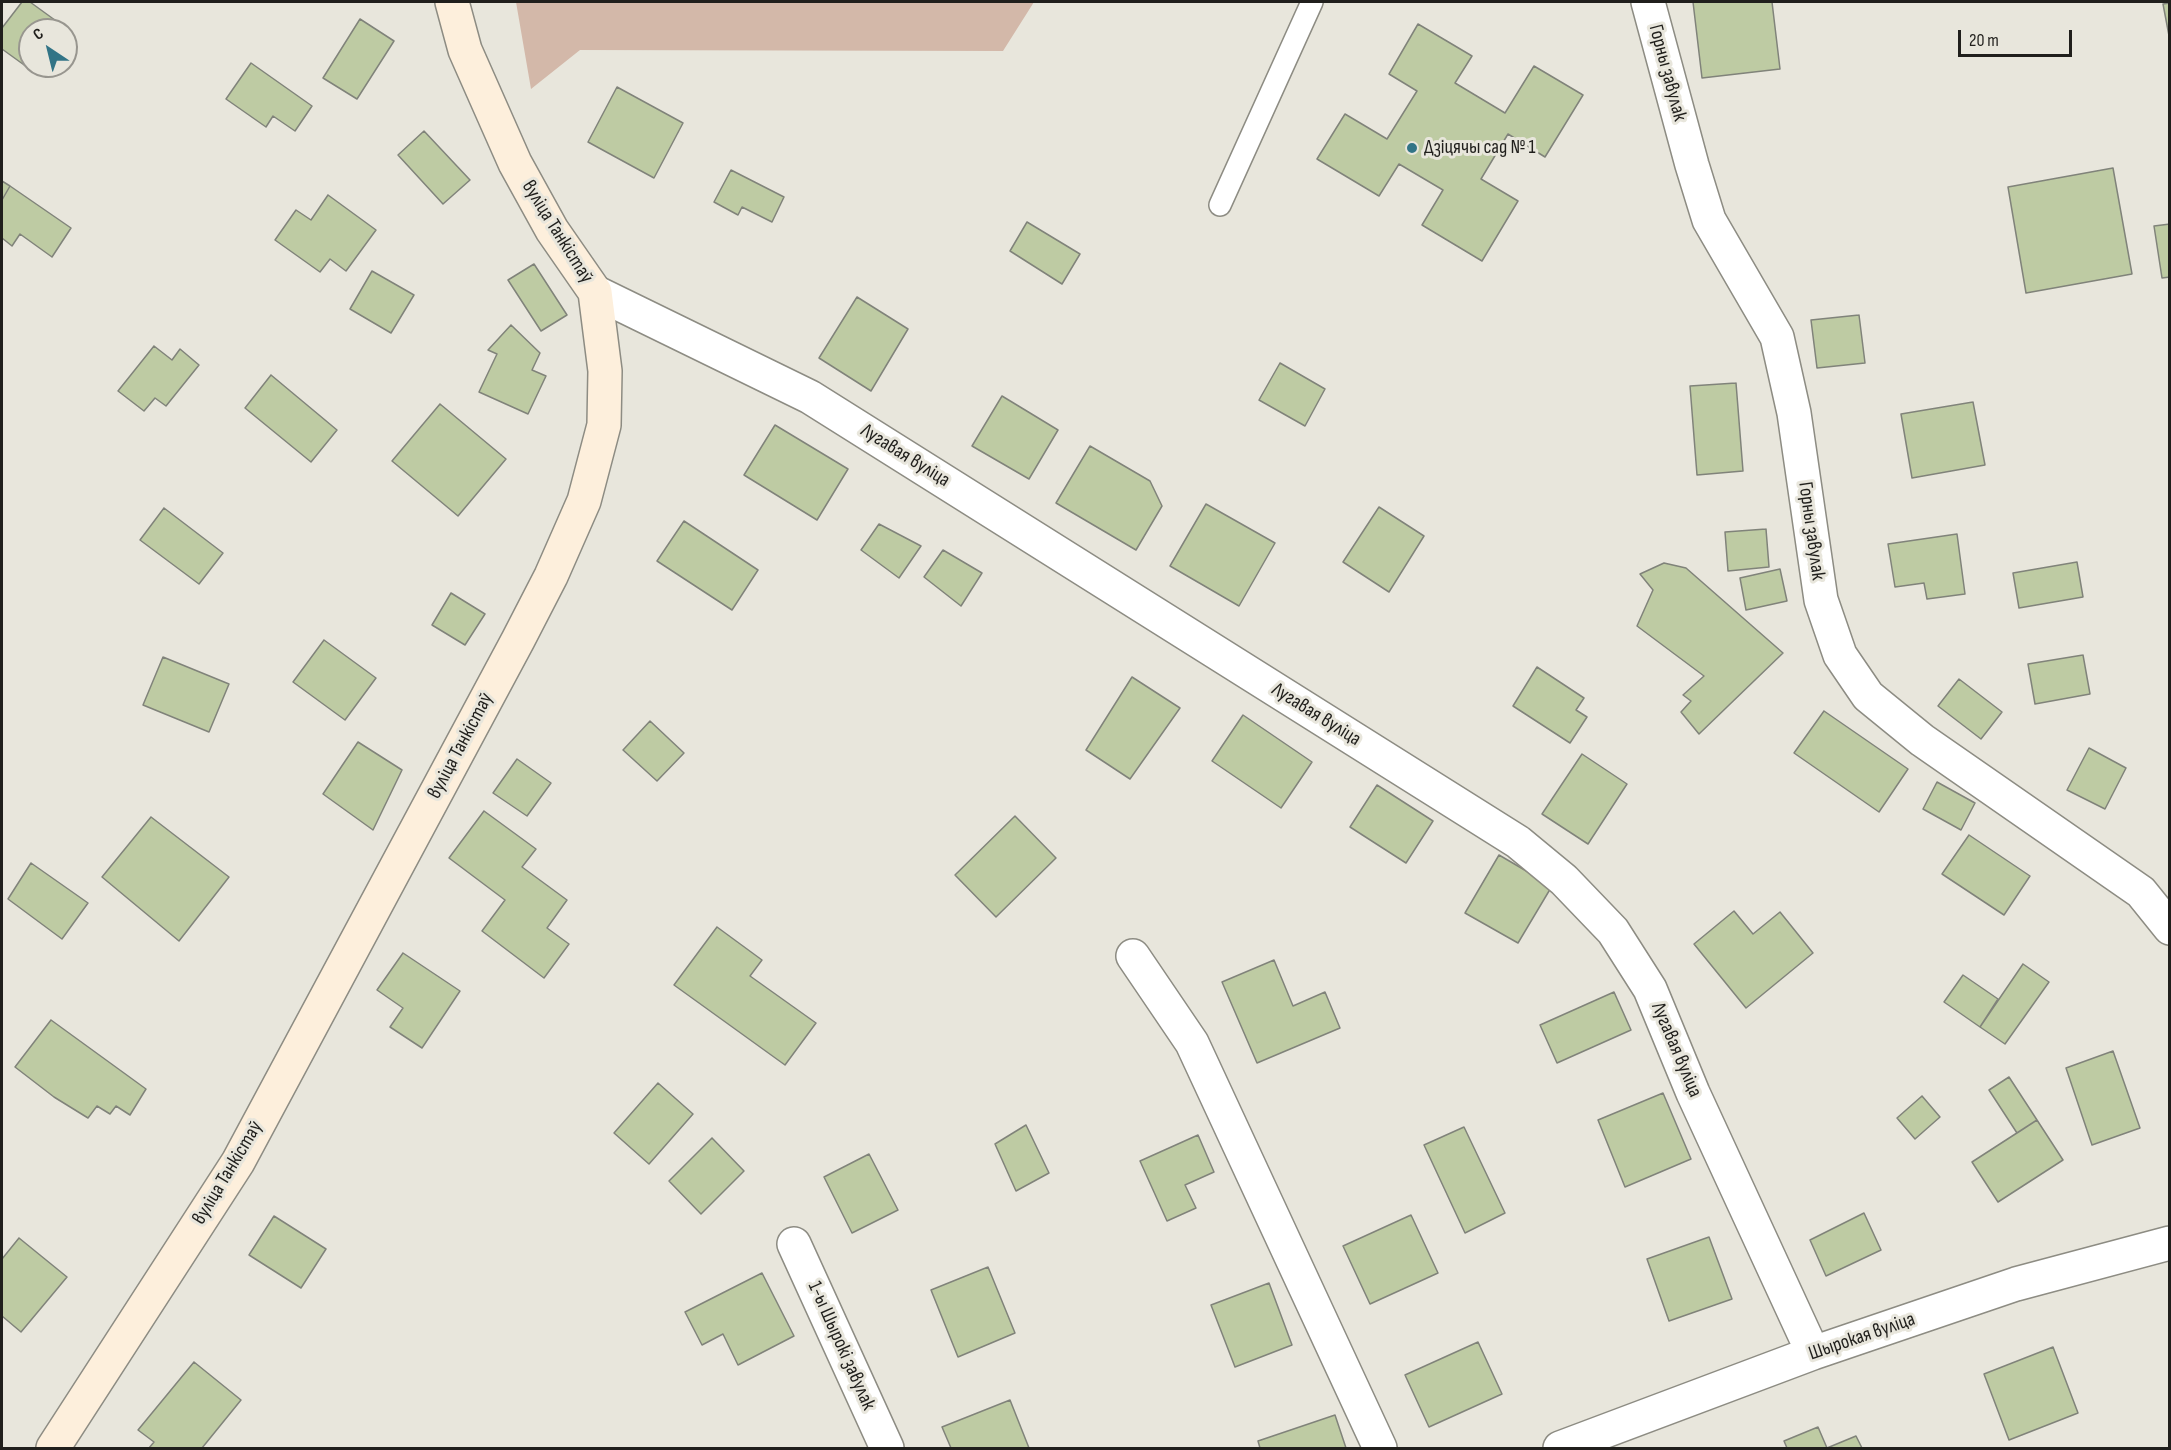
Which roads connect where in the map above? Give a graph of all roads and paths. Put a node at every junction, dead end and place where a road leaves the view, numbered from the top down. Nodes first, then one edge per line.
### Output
1 (452, 2) edge
2 (1312, 2) edge
3 (1648, 2) edge
4 (1220, 205) dead end
5 (596, 292) junction
6 (2169, 928) edge
7 (1133, 956) dead end
8 (2169, 1243) edge
9 (794, 1244) dead end
10 (1813, 1353) junction
11 (53, 1449) edge
12 (887, 1449) edge
13 (1380, 1449) edge
14 (1560, 1449) edge

1 - 5 street, вуліца Танкістаў
2 - 4 lane
3 - 6 street, Горны завулак
5 - 10 street, Лугавая вуліца
5 - 11 street, вуліца Танкістаў
7 - 13 street
8 - 10 street, Шырокая вуліца
9 - 12 street, 1-ы Шырокі завулак
10 - 14 street, Шырокая вуліца

